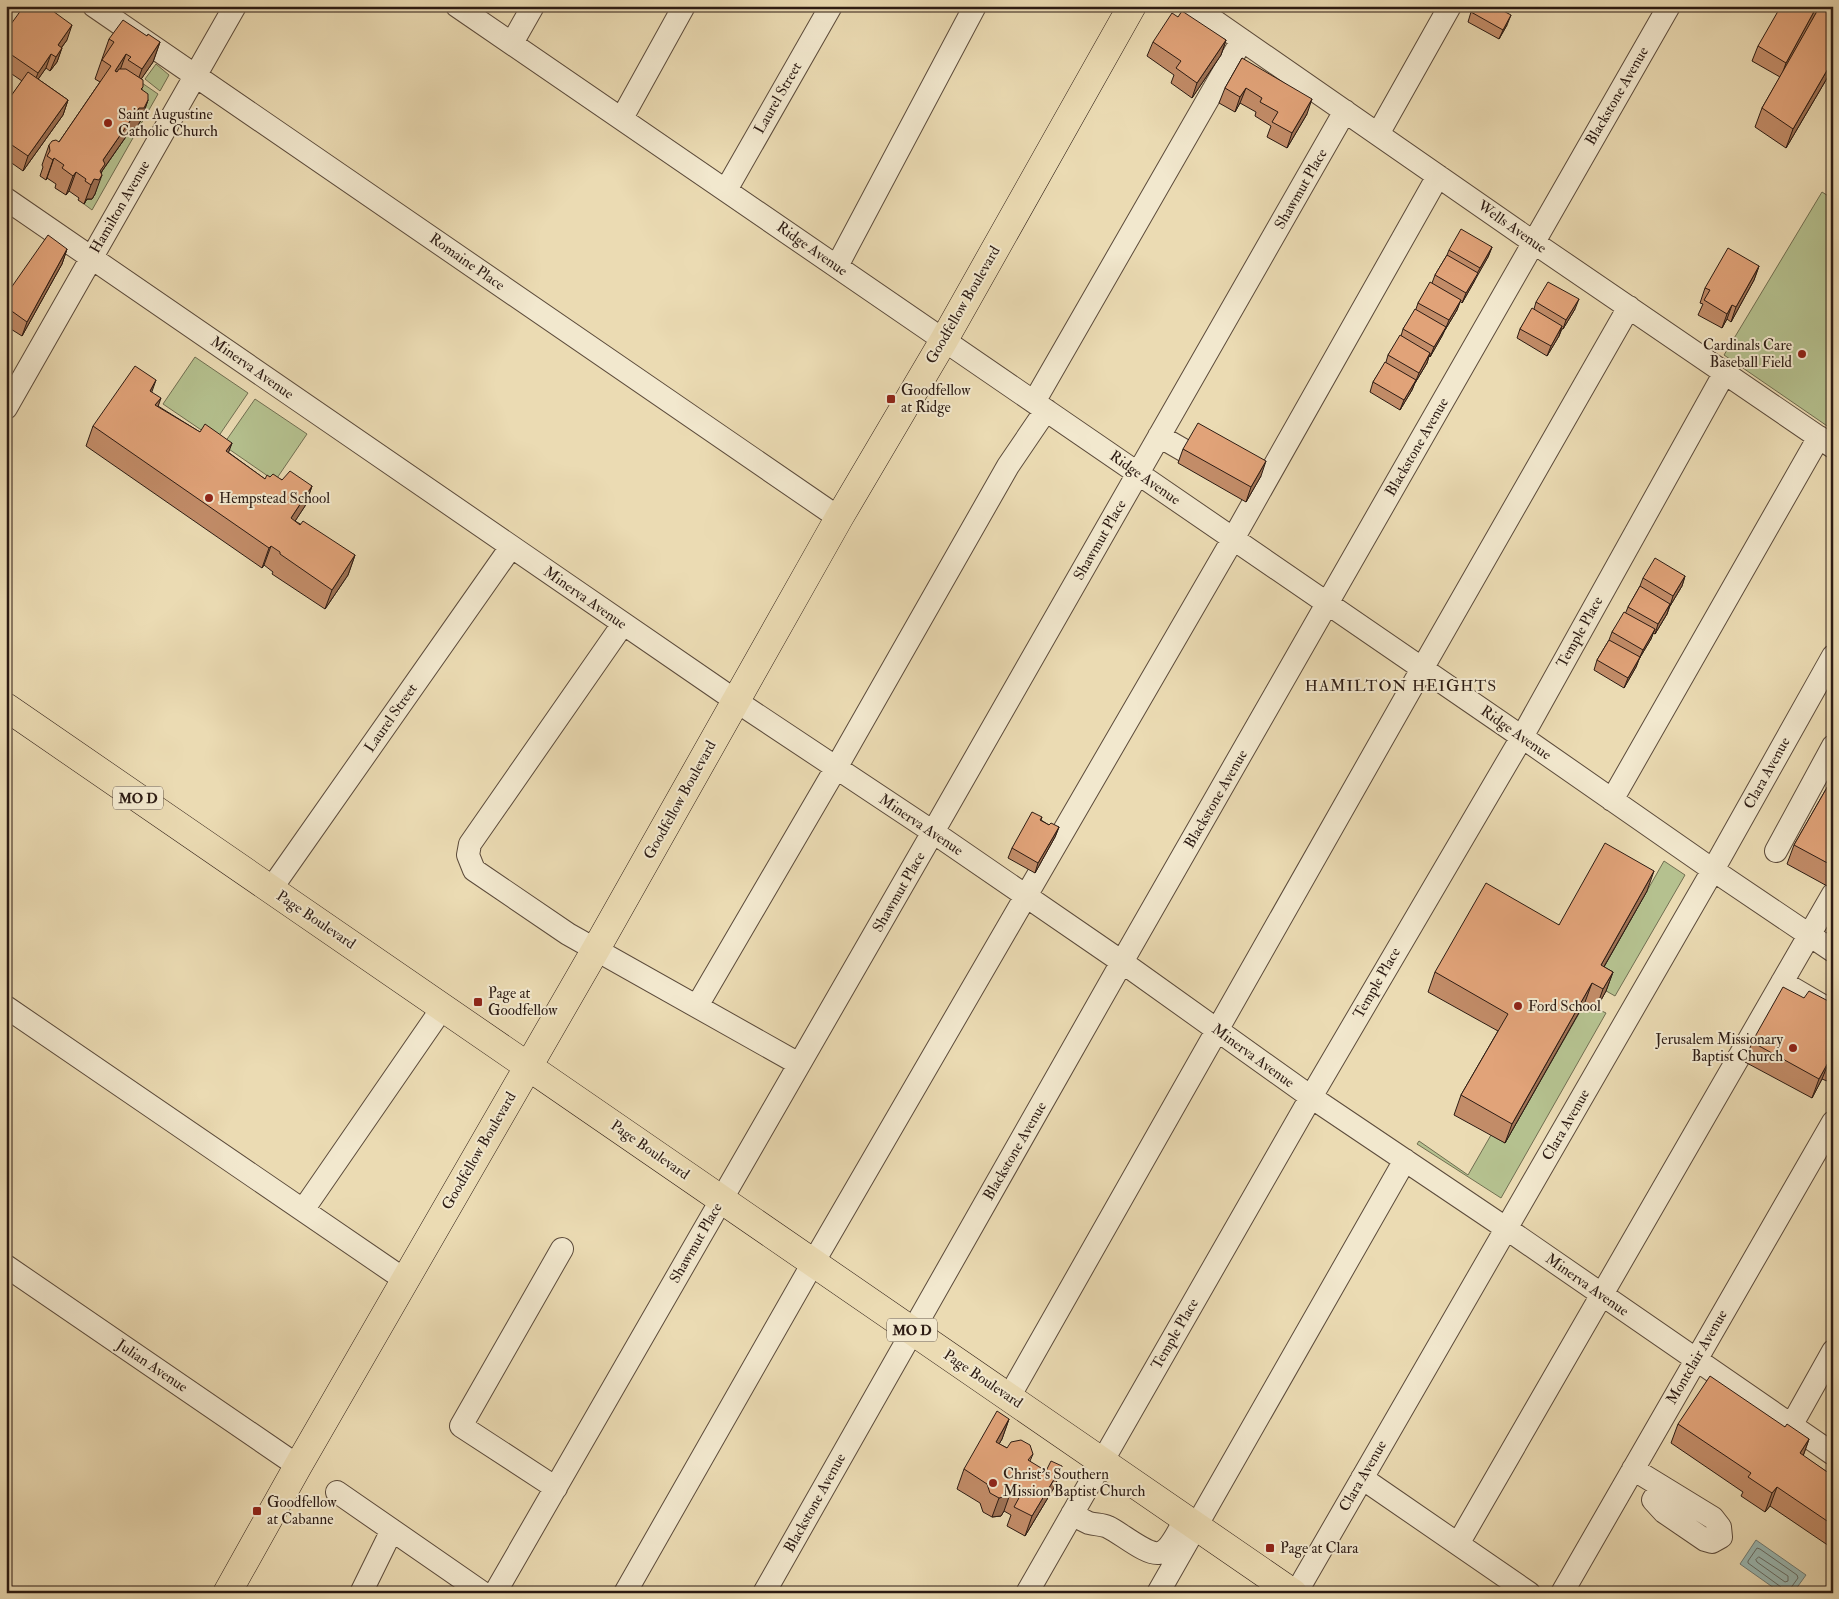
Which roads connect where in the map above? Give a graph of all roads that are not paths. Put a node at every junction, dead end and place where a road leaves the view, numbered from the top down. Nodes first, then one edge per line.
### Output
1 (235, 6) edge
2 (457, 6) edge
3 (534, 6) edge
4 (684, 6) edge
5 (831, 6) edge
6 (975, 6) edge
7 (1132, 6) edge
8 (1193, 6) edge
9 (1450, 6) edge
10 (1669, 6) edge
11 (96, 7) edge
12 (1242, 40) junction
13 (512, 43) junction
14 (195, 76) junction
15 (1345, 111) junction
16 (622, 118) junction
17 (1378, 134) junction
18 (1438, 176) junction
19 (726, 190) junction
20 (6, 199) edge
21 (1534, 242) junction
22 (91, 257) junction
23 (837, 266) junction
24 (1629, 307) junction
25 (944, 340) junction
26 (1725, 372) junction
27 (1040, 406) junction
28 (6, 408) edge
29 (1159, 436) junction
30 (1826, 442) edge
31 (1185, 451) edge
32 (1138, 474) junction
33 (839, 518) junction
34 (1233, 539) junction
35 (511, 547) junction
36 (1328, 604) junction
37 (623, 624) junction
38 (1830, 668) edge
39 (1422, 669) junction
40 (736, 701) junction
41 (6, 707) edge
42 (1522, 737) junction
43 (1833, 746) edge
44 (836, 768) junction
45 (1612, 800) junction
46 (933, 832) junction
47 (1776, 850) dead end
48 (1712, 870) junction
49 (270, 889) junction
50 (1833, 894) edge
51 (1027, 897) junction
52 (1809, 935) junction
53 (596, 949) junction
54 (1833, 951) edge
55 (1122, 962) junction
56 (1782, 982) junction
57 (697, 1006) junction
58 (6, 1007) edge
59 (443, 1007) junction
60 (1833, 1012) edge
61 (1217, 1030) junction
62 (799, 1064) junction
63 (528, 1066) junction
64 (1311, 1097) junction
65 (1833, 1122) edge
66 (1405, 1160) junction
67 (721, 1200) junction
68 (303, 1210) junction
69 (1507, 1229) junction
70 (562, 1249) dead end
71 (813, 1263) junction
72 (6, 1266) edge
73 (405, 1280) junction
74 (1602, 1295) junction
75 (912, 1331) junction
76 (1833, 1351) edge
77 (1696, 1360) junction
78 (1009, 1397) junction
79 (1791, 1426) junction
80 (1833, 1454) edge
81 (1102, 1461) junction
82 (298, 1466) junction
83 (1633, 1469) junction
84 (1362, 1478) junction
85 (1661, 1487) dead end
86 (556, 1488) junction
87 (337, 1492) dead end
88 (1072, 1514) junction
89 (1191, 1522) junction
90 (392, 1530) junction
91 (1458, 1544) junction
92 (227, 1593) edge
93 (362, 1593) edge
94 (483, 1593) edge
95 (495, 1593) edge
96 (624, 1593) edge
97 (764, 1593) edge
98 (1028, 1593) edge
99 (1158, 1593) edge
100 (1295, 1593) edge
101 (1529, 1593) edge
102 (1562, 1593) edge

1 - 14 street, Hamilton Avenue
2 - 13 street, Ridge Avenue
3 - 13 street
4 - 16 street
5 - 19 street, Laurel Street
6 - 23 street
7 - 25 main road, Goodfellow Boulevard
8 - 12 street, Wells Avenue
9 - 17 street
10 - 21 street, Blackstone Avenue
11 - 14 street, Romaine Place
12 - 15 street, Wells Avenue
12 - 27 street
13 - 16 street, Ridge Avenue
14 - 22 street, Hamilton Avenue
14 - 33 street, Romaine Place
15 - 17 street, Wells Avenue
15 - 29 street, Shawmut Place
16 - 19 street, Ridge Avenue
17 - 18 street, Wells Avenue
18 - 21 street, Wells Avenue
18 - 34 street
19 - 23 street, Ridge Avenue
20 - 22 street, Minerva Avenue
21 - 24 street, Wells Avenue
21 - 36 street, Blackstone Avenue
22 - 28 street, Hamilton Avenue
22 - 35 street, Minerva Avenue
23 - 25 street, Ridge Avenue
24 - 26 street, Wells Avenue
24 - 39 street
25 - 27 street, Ridge Avenue
25 - 33 main road, Goodfellow Boulevard
26 - 30 street, Wells Avenue
26 - 42 street, Temple Place
27 - 32 street, Ridge Avenue
27 - 44 street
29 - 31 street
29 - 32 street, Shawmut Place
30 - 45 street
32 - 34 street, Ridge Avenue
32 - 46 street, Shawmut Place
33 - 40 main road, Goodfellow Boulevard
34 - 36 street, Ridge Avenue
34 - 51 street
35 - 37 street, Minerva Avenue
35 - 49 street, Laurel Street
36 - 39 street, Ridge Avenue
36 - 55 street, Blackstone Avenue
37 - 40 street, Minerva Avenue
37 - 53 street
38 - 48 street, Clara Avenue
39 - 42 street, Ridge Avenue
39 - 61 street
40 - 44 street, Minerva Avenue
40 - 53 main road, Goodfellow Boulevard
41 - 49 main road, Page Boulevard / MO D
42 - 45 street, Ridge Avenue
42 - 64 street, Temple Place
43 - 47 street
44 - 46 street, Minerva Avenue
44 - 57 street
45 - 48 street, Ridge Avenue
46 - 51 street, Minerva Avenue
46 - 62 street, Shawmut Place
48 - 52 street, Ridge Avenue
48 - 69 street, Clara Avenue
49 - 59 main road, Page Boulevard / MO D
50 - 52 street
51 - 55 street, Minerva Avenue
51 - 71 street
52 - 54 street, Ridge Avenue
52 - 56 street
53 - 57 street
53 - 63 main road, Goodfellow Boulevard
55 - 61 street, Minerva Avenue
55 - 75 street, Blackstone Avenue
56 - 60 street
56 - 74 street
57 - 62 street
58 - 68 street
59 - 63 main road, Page Boulevard / MO D
59 - 68 street
61 - 64 street, Minerva Avenue
61 - 78 street
62 - 67 street, Shawmut Place
63 - 67 main road, Page Boulevard / MO D
63 - 73 main road, Goodfellow Boulevard
64 - 66 street, Minerva Avenue
64 - 81 street, Temple Place
65 - 77 street, Montclair Avenue
66 - 69 street, Minerva Avenue
66 - 89 street
67 - 71 main road, Page Boulevard / MO D
67 - 86 street, Shawmut Place
68 - 73 street
69 - 74 street, Minerva Avenue
69 - 84 street, Clara Avenue
70 - 86 street
71 - 75 main road, Page Boulevard / MO D
71 - 96 street
72 - 82 street, Julian Avenue
73 - 82 main road, Goodfellow Boulevard
74 - 77 street, Minerva Avenue
74 - 91 street
75 - 78 main road, Page Boulevard / MO D
75 - 97 street, Blackstone Avenue
76 - 79 street
77 - 79 street, Minerva Avenue
77 - 83 street, Montclair Avenue
78 - 81 main road, Page Boulevard / MO D
79 - 80 street, Minerva Avenue
81 - 88 street, Temple Place
81 - 89 main road, Page Boulevard / MO D
82 - 92 main road, Goodfellow Boulevard
83 - 85 street
83 - 102 street, Montclair Avenue
84 - 91 street
84 - 100 street, Clara Avenue
86 - 95 street, Shawmut Place
87 - 90 street
88 - 89 street
88 - 98 street, Temple Place
89 - 99 street
89 - 100 main road, Page Boulevard / MO D
90 - 93 street
90 - 94 street
91 - 101 street

